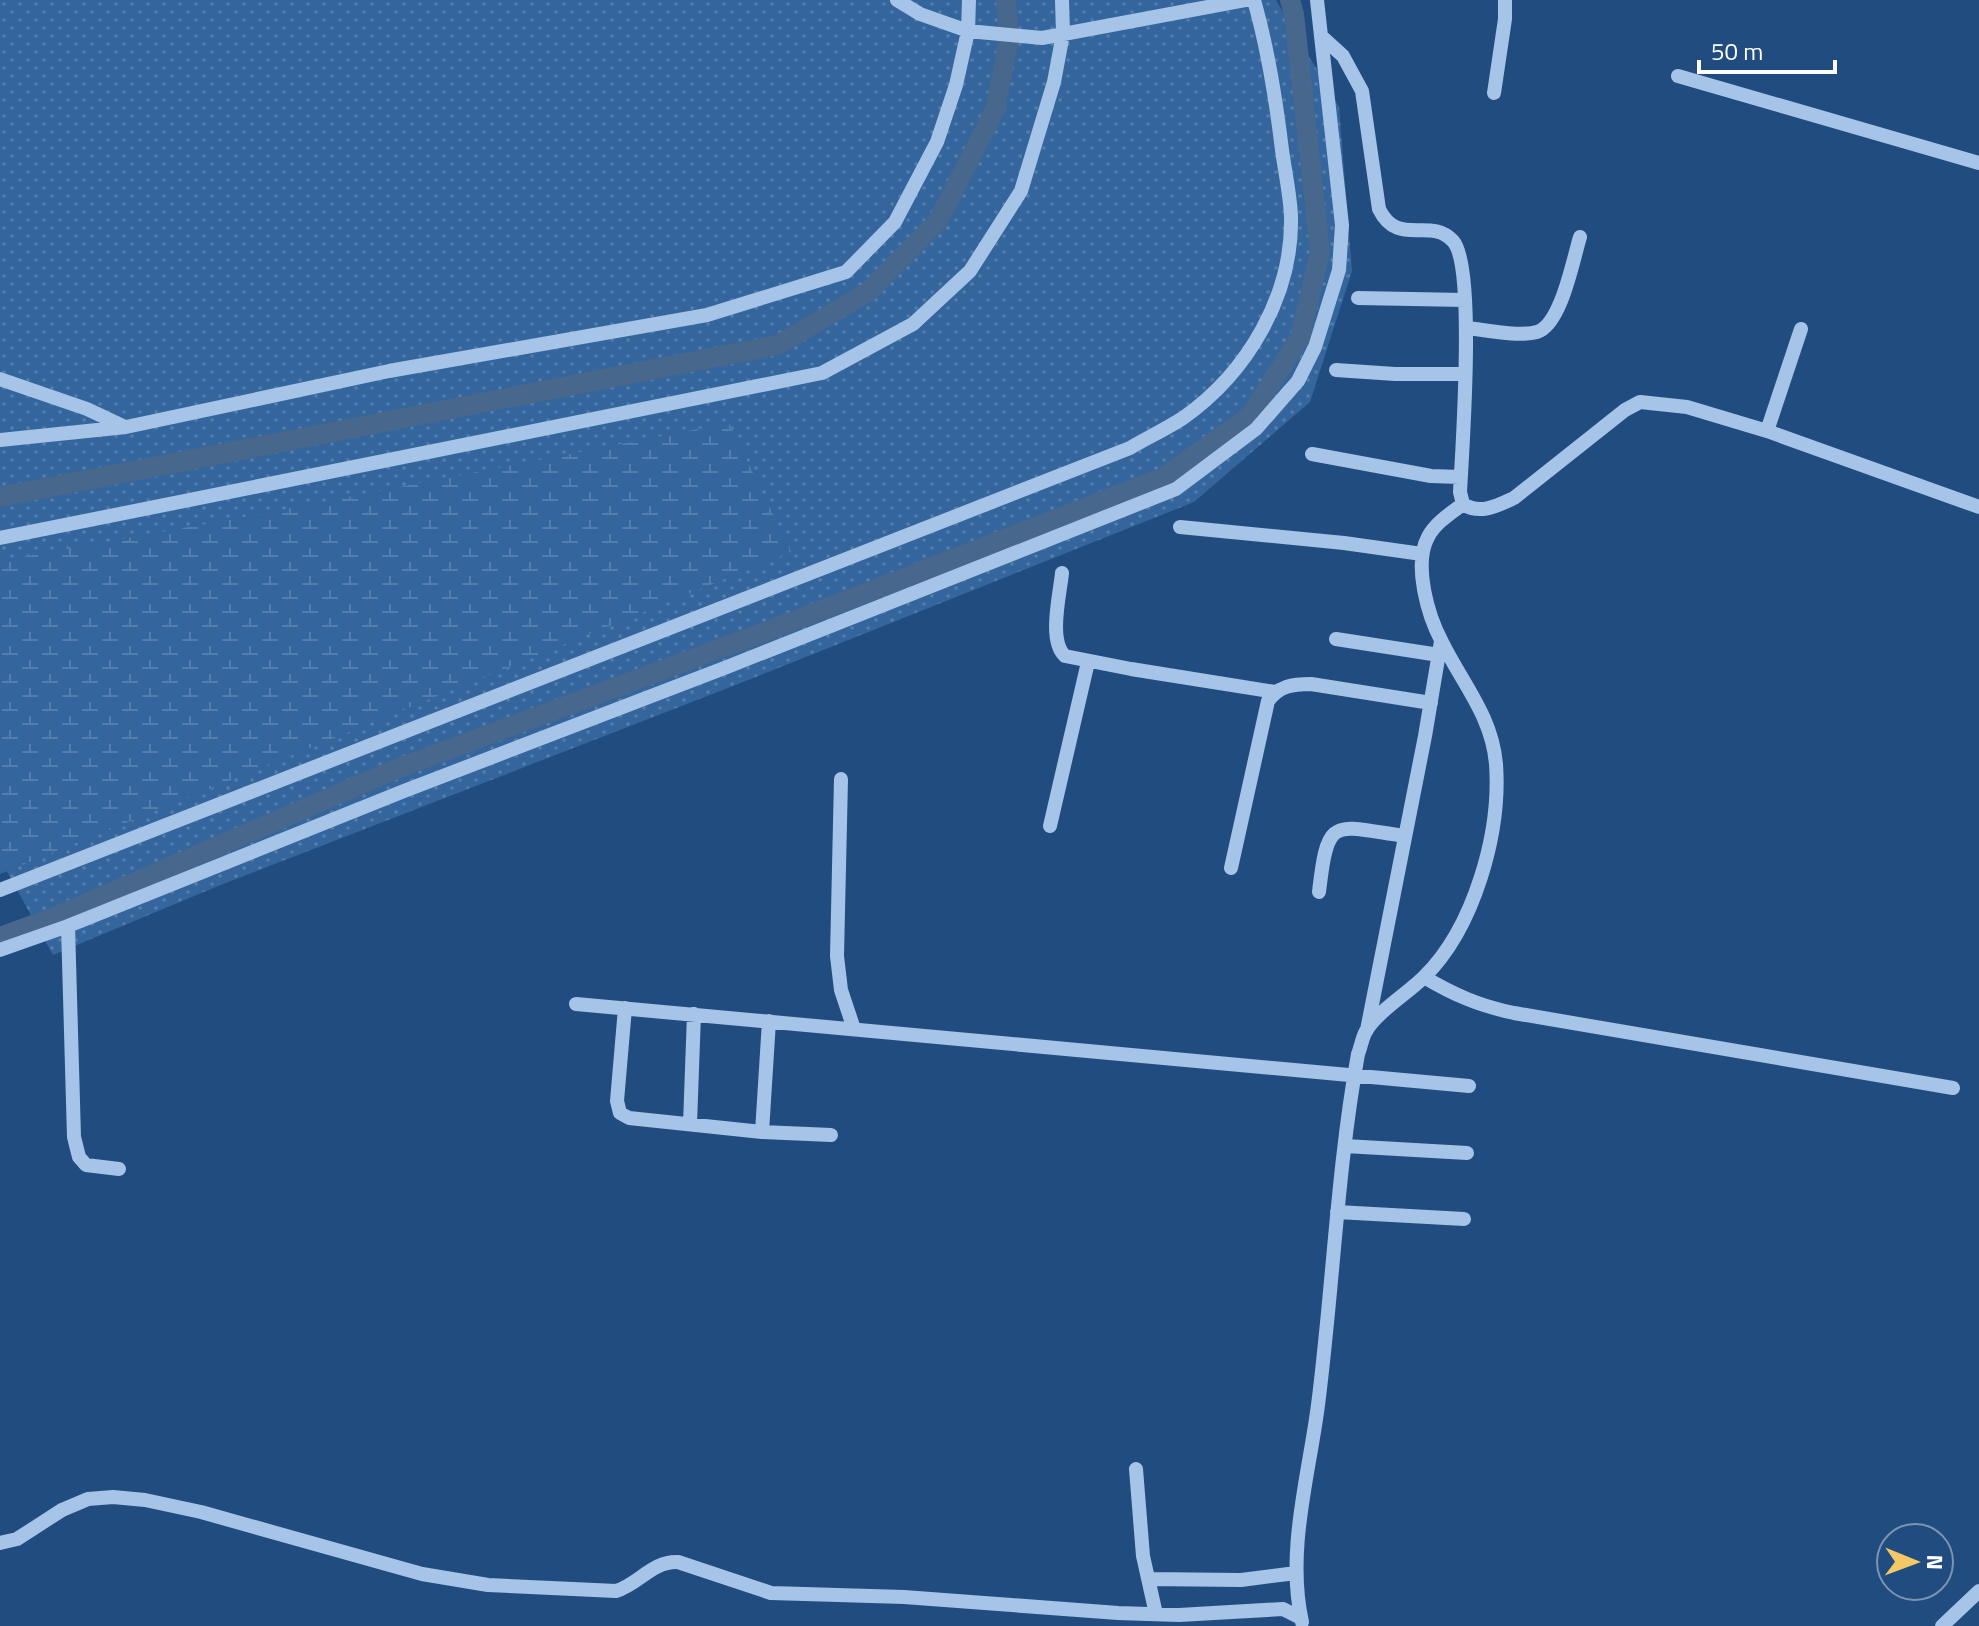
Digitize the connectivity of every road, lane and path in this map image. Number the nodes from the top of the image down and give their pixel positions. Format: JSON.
{"nodes":[{"id":1,"x":897,"y":0,"type":"edge"},
{"id":2,"x":969,"y":0,"type":"edge"},
{"id":3,"x":1062,"y":0,"type":"edge"},
{"id":4,"x":1245,"y":0,"type":"edge"},
{"id":5,"x":1254,"y":0,"type":"edge"},
{"id":6,"x":1317,"y":0,"type":"edge"},
{"id":7,"x":1505,"y":0,"type":"edge"},
{"id":8,"x":975,"y":32,"type":"junction"},
{"id":9,"x":1063,"y":34,"type":"junction"},
{"id":10,"x":1321,"y":36,"type":"junction"},
{"id":11,"x":1678,"y":76,"type":"dead end"},
{"id":12,"x":1494,"y":93,"type":"dead end"},
{"id":13,"x":1979,"y":163,"type":"edge"},
{"id":14,"x":1580,"y":237,"type":"dead end"},
{"id":15,"x":1358,"y":298,"type":"dead end"},
{"id":16,"x":1464,"y":300,"type":"junction"},
{"id":17,"x":1467,"y":328,"type":"junction"},
{"id":18,"x":1801,"y":329,"type":"dead end"},
{"id":19,"x":1336,"y":370,"type":"dead end"},
{"id":20,"x":1465,"y":374,"type":"junction"},
{"id":21,"x":0,"y":379,"type":"edge"},
{"id":22,"x":126,"y":427,"type":"junction"},
{"id":23,"x":1767,"y":431,"type":"junction"},
{"id":24,"x":0,"y":440,"type":"edge"},
{"id":25,"x":1312,"y":454,"type":"dead end"},
{"id":26,"x":1460,"y":477,"type":"junction"},
{"id":27,"x":1463,"y":504,"type":"junction"},
{"id":28,"x":1979,"y":507,"type":"edge"},
{"id":29,"x":1180,"y":527,"type":"dead end"},
{"id":30,"x":0,"y":538,"type":"edge"},
{"id":31,"x":1422,"y":554,"type":"junction"},
{"id":32,"x":1062,"y":573,"type":"dead end"},
{"id":33,"x":1336,"y":639,"type":"dead end"},
{"id":34,"x":1440,"y":648,"type":"junction"},
{"id":35,"x":1088,"y":662,"type":"junction"},
{"id":36,"x":1275,"y":692,"type":"junction"},
{"id":37,"x":1431,"y":703,"type":"junction"},
{"id":38,"x":841,"y":779,"type":"dead end"},
{"id":39,"x":1050,"y":826,"type":"dead end"},
{"id":40,"x":1405,"y":836,"type":"junction"},
{"id":41,"x":1231,"y":868,"type":"dead end"},
{"id":42,"x":0,"y":890,"type":"edge"},
{"id":43,"x":1319,"y":892,"type":"dead end"},
{"id":44,"x":68,"y":926,"type":"junction"},
{"id":45,"x":0,"y":950,"type":"edge"},
{"id":46,"x":1424,"y":977,"type":"junction"},
{"id":47,"x":576,"y":1004,"type":"dead end"},
{"id":48,"x":625,"y":1008,"type":"junction"},
{"id":49,"x":694,"y":1014,"type":"junction"},
{"id":50,"x":769,"y":1021,"type":"junction"},
{"id":51,"x":854,"y":1029,"type":"junction"},
{"id":52,"x":1367,"y":1030,"type":"junction"},
{"id":53,"x":1354,"y":1076,"type":"junction"},
{"id":54,"x":1469,"y":1086,"type":"dead end"},
{"id":55,"x":1953,"y":1088,"type":"dead end"},
{"id":56,"x":690,"y":1124,"type":"junction"},
{"id":57,"x":762,"y":1132,"type":"junction"},
{"id":58,"x":831,"y":1135,"type":"dead end"},
{"id":59,"x":1345,"y":1146,"type":"junction"},
{"id":60,"x":1467,"y":1153,"type":"dead end"},
{"id":61,"x":119,"y":1169,"type":"dead end"},
{"id":62,"x":1337,"y":1212,"type":"junction"},
{"id":63,"x":1464,"y":1219,"type":"dead end"},
{"id":64,"x":1136,"y":1469,"type":"dead end"},
{"id":65,"x":0,"y":1543,"type":"edge"},
{"id":66,"x":1296,"y":1573,"type":"junction"},
{"id":67,"x":1148,"y":1579,"type":"junction"},
{"id":68,"x":1979,"y":1591,"type":"edge"},
{"id":69,"x":1156,"y":1614,"type":"junction"},
{"id":70,"x":1302,"y":1622,"type":"edge"},
{"id":71,"x":1942,"y":1626,"type":"edge"}],
"edges":[{"from":1,"to":8,"type":"street"},
{"from":2,"to":8,"type":"street"},
{"from":3,"to":9,"type":"street"},
{"from":4,"to":9,"type":"street"},
{"from":5,"to":42,"type":"street"},
{"from":6,"to":10,"type":"street"},
{"from":7,"to":12,"type":"street"},
{"from":8,"to":9,"type":"street"},
{"from":8,"to":22,"type":"street"},
{"from":9,"to":30,"type":"street"},
{"from":10,"to":16,"type":"street"},
{"from":10,"to":44,"type":"street"},
{"from":11,"to":13,"type":"street"},
{"from":14,"to":17,"type":"street"},
{"from":15,"to":16,"type":"street"},
{"from":16,"to":17,"type":"street"},
{"from":17,"to":20,"type":"street"},
{"from":18,"to":23,"type":"street"},
{"from":19,"to":20,"type":"street"},
{"from":20,"to":26,"type":"street"},
{"from":21,"to":22,"type":"street"},
{"from":22,"to":24,"type":"street"},
{"from":23,"to":27,"type":"street"},
{"from":23,"to":28,"type":"street"},
{"from":25,"to":26,"type":"street"},
{"from":26,"to":27,"type":"street"},
{"from":27,"to":31,"type":"street"},
{"from":29,"to":31,"type":"street"},
{"from":31,"to":34,"type":"street"},
{"from":32,"to":35,"type":"street"},
{"from":33,"to":34,"type":"street"},
{"from":34,"to":37,"type":"street"},
{"from":34,"to":46,"type":"street"},
{"from":35,"to":36,"type":"street"},
{"from":35,"to":39,"type":"street"},
{"from":36,"to":37,"type":"street"},
{"from":36,"to":41,"type":"street"},
{"from":37,"to":40,"type":"street"},
{"from":38,"to":51,"type":"street"},
{"from":40,"to":43,"type":"street"},
{"from":40,"to":52,"type":"street"},
{"from":44,"to":45,"type":"street"},
{"from":44,"to":61,"type":"street"},
{"from":46,"to":52,"type":"street"},
{"from":46,"to":55,"type":"street"},
{"from":47,"to":48,"type":"street"},
{"from":48,"to":49,"type":"street"},
{"from":48,"to":56,"type":"street"},
{"from":49,"to":50,"type":"street"},
{"from":49,"to":56,"type":"street"},
{"from":50,"to":51,"type":"street"},
{"from":50,"to":57,"type":"street"},
{"from":51,"to":53,"type":"street"},
{"from":52,"to":53,"type":"street"},
{"from":53,"to":54,"type":"street"},
{"from":53,"to":59,"type":"street"},
{"from":56,"to":57,"type":"street"},
{"from":57,"to":58,"type":"street"},
{"from":59,"to":60,"type":"street"},
{"from":59,"to":62,"type":"street"},
{"from":62,"to":63,"type":"street"},
{"from":62,"to":66,"type":"street"},
{"from":64,"to":67,"type":"street"},
{"from":65,"to":69,"type":"street"},
{"from":66,"to":67,"type":"street"},
{"from":66,"to":70,"type":"street"},
{"from":67,"to":69,"type":"street"},
{"from":68,"to":71,"type":"street"},
{"from":69,"to":70,"type":"street"}]}
